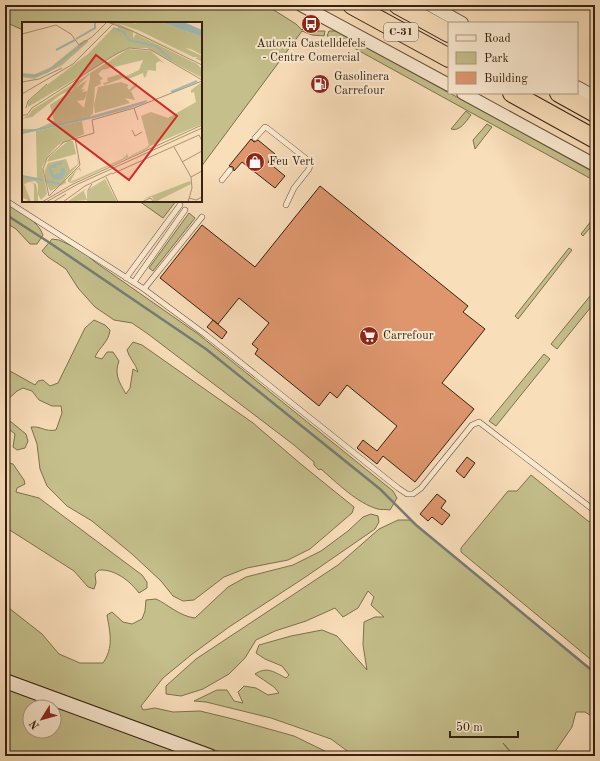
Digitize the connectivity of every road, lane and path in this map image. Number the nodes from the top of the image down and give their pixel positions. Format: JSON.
{"nodes":[{"id":1,"x":301,"y":5,"type":"edge"},
{"id":2,"x":352,"y":5,"type":"edge"},
{"id":3,"x":398,"y":5,"type":"edge"},
{"id":4,"x":430,"y":5,"type":"edge"},
{"id":5,"x":460,"y":22,"type":"edge"},
{"id":6,"x":448,"y":32,"type":"edge"},
{"id":7,"x":448,"y":57,"type":"edge"},
{"id":8,"x":448,"y":84,"type":"edge"},
{"id":9,"x":578,"y":88,"type":"edge"},
{"id":10,"x":465,"y":94,"type":"edge"},
{"id":11,"x":514,"y":94,"type":"edge"},
{"id":12,"x":561,"y":94,"type":"edge"},
{"id":13,"x":594,"y":108,"type":"edge"},
{"id":14,"x":255,"y":138,"type":"dead end"},
{"id":15,"x":595,"y":139,"type":"edge"},
{"id":16,"x":595,"y":165,"type":"edge"},
{"id":17,"x":230,"y":170,"type":"dead end"},
{"id":18,"x":222,"y":180,"type":"dead end"},
{"id":19,"x":5,"y":200,"type":"edge"},
{"id":20,"x":180,"y":205,"type":"dead end"},
{"id":21,"x":286,"y":205,"type":"dead end"},
{"id":22,"x":185,"y":210,"type":"dead end"},
{"id":23,"x":202,"y":217,"type":"dead end"},
{"id":24,"x":126,"y":278,"type":"junction"},
{"id":25,"x":134,"y":282,"type":"junction"},
{"id":26,"x":144,"y":289,"type":"junction"},
{"id":27,"x":594,"y":510,"type":"edge"},
{"id":28,"x":5,"y":681,"type":"edge"},
{"id":29,"x":209,"y":756,"type":"edge"}],
"edges":[{"from":1,"to":8,"type":"street"},
{"from":2,"to":7,"type":"highway","number":"C-31"},
{"from":3,"to":6,"type":"highway","number":"C-31"},
{"from":4,"to":5,"type":"street"},
{"from":9,"to":13,"type":"street"},
{"from":10,"to":16,"type":"street"},
{"from":11,"to":15,"type":"highway"},
{"from":12,"to":13,"type":"highway"},
{"from":14,"to":21,"type":"lane"},
{"from":17,"to":18,"type":"lane"},
{"from":19,"to":24,"type":"lane"},
{"from":20,"to":24,"type":"lane"},
{"from":22,"to":25,"type":"lane"},
{"from":23,"to":26,"type":"lane"},
{"from":24,"to":25,"type":"lane"},
{"from":25,"to":26,"type":"lane"},
{"from":26,"to":27,"type":"lane"},
{"from":28,"to":29,"type":"main road"}]}
